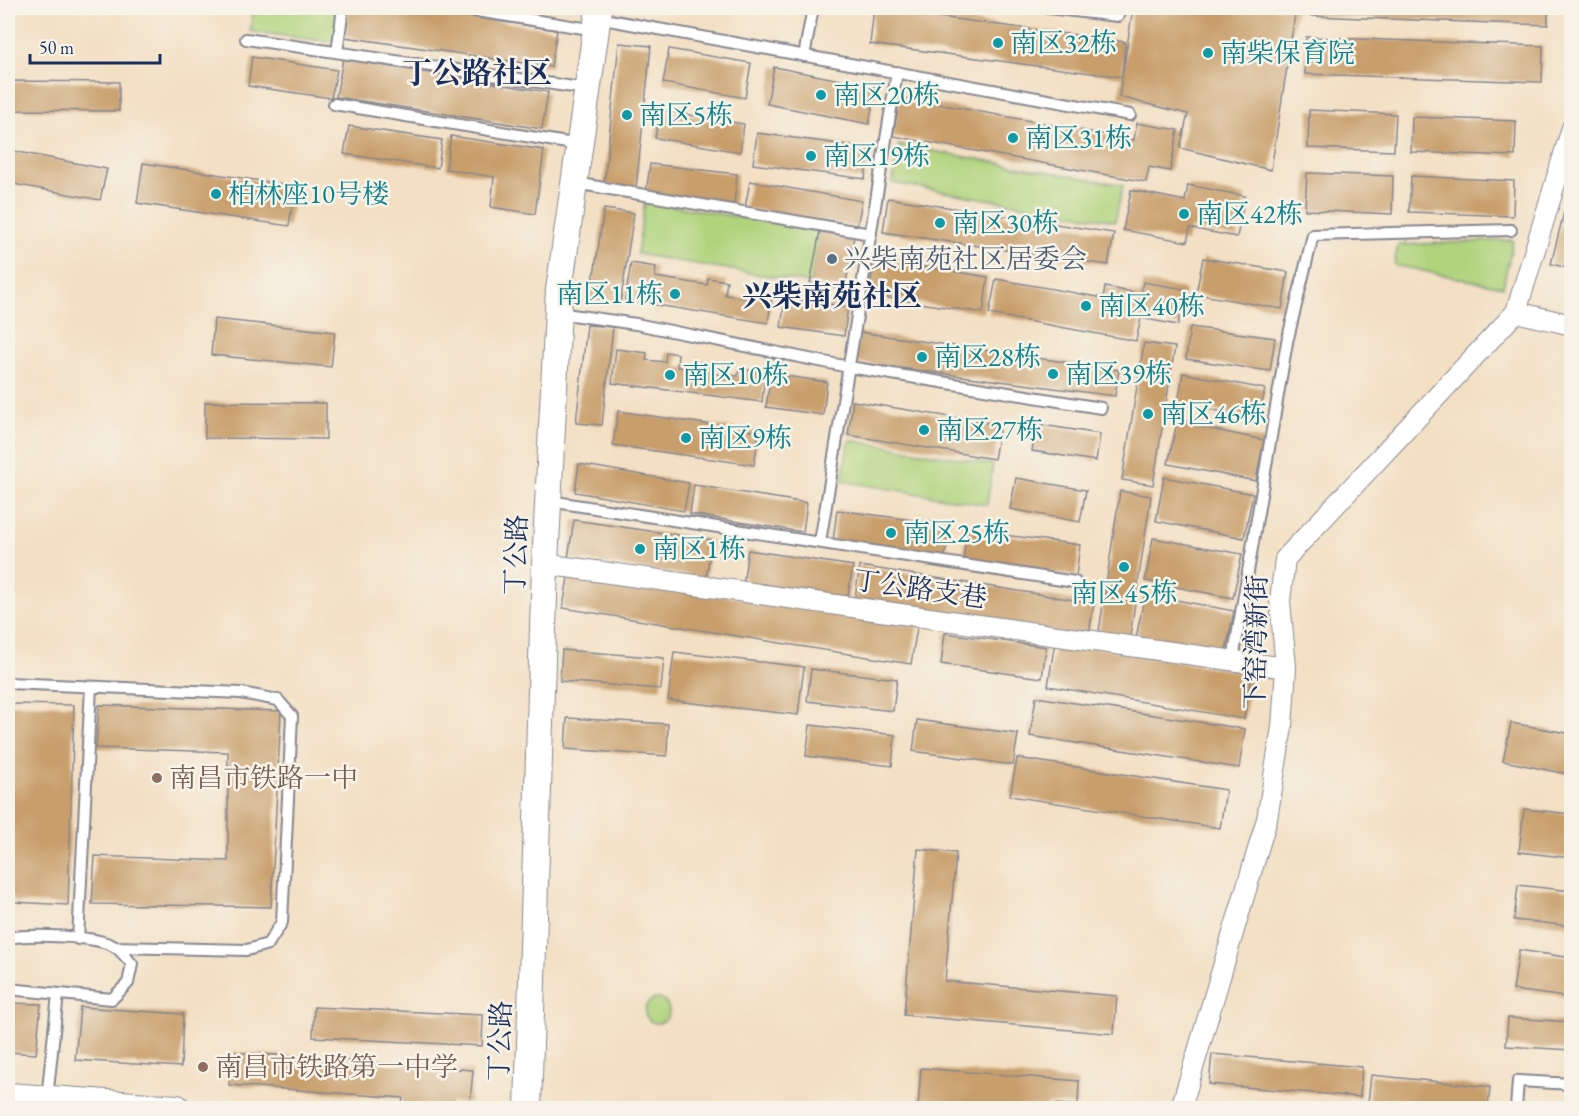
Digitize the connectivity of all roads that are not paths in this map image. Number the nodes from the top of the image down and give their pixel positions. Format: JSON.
{"nodes":[{"id":1,"x":343,"y":8,"type":"edge"},
{"id":2,"x":458,"y":8,"type":"edge"},
{"id":3,"x":813,"y":8,"type":"edge"},
{"id":4,"x":1048,"y":8,"type":"edge"},
{"id":5,"x":1118,"y":16,"type":"dead end"},
{"id":6,"x":598,"y":18,"type":"edge"},
{"id":7,"x":246,"y":39,"type":"dead end"},
{"id":8,"x":337,"y":52,"type":"junction"},
{"id":9,"x":804,"y":56,"type":"junction"},
{"id":10,"x":897,"y":72,"type":"junction"},
{"id":11,"x":588,"y":89,"type":"junction"},
{"id":12,"x":334,"y":104,"type":"dead end"},
{"id":13,"x":1130,"y":115,"type":"dead end"},
{"id":14,"x":1572,"y":128,"type":"edge"},
{"id":15,"x":580,"y":145,"type":"junction"},
{"id":16,"x":574,"y":183,"type":"junction"},
{"id":17,"x":1511,"y":230,"type":"dead end"},
{"id":18,"x":871,"y":234,"type":"junction"},
{"id":19,"x":1515,"y":312,"type":"junction"},
{"id":20,"x":557,"y":313,"type":"junction"},
{"id":21,"x":1572,"y":325,"type":"edge"},
{"id":22,"x":849,"y":367,"type":"junction"},
{"id":23,"x":1101,"y":408,"type":"dead end"},
{"id":24,"x":549,"y":501,"type":"junction"},
{"id":25,"x":820,"y":542,"type":"junction"},
{"id":26,"x":545,"y":564,"type":"junction"},
{"id":27,"x":1075,"y":582,"type":"dead end"},
{"id":28,"x":1233,"y":660,"type":"junction"},
{"id":29,"x":1286,"y":668,"type":"junction"},
{"id":30,"x":8,"y":683,"type":"edge"},
{"id":31,"x":91,"y":687,"type":"junction"},
{"id":32,"x":9,"y":935,"type":"edge"},
{"id":33,"x":78,"y":939,"type":"junction"},
{"id":34,"x":116,"y":947,"type":"junction"},
{"id":35,"x":8,"y":989,"type":"edge"},
{"id":36,"x":58,"y":994,"type":"junction"},
{"id":37,"x":1572,"y":1084,"type":"edge"},
{"id":38,"x":8,"y":1096,"type":"edge"},
{"id":39,"x":47,"y":1099,"type":"junction"},
{"id":40,"x":177,"y":1108,"type":"edge"},
{"id":41,"x":528,"y":1108,"type":"edge"},
{"id":42,"x":1181,"y":1108,"type":"edge"},
{"id":43,"x":1516,"y":1108,"type":"edge"}],
"edges":[{"from":1,"to":8,"type":"lane"},
{"from":2,"to":6,"type":"lane"},
{"from":3,"to":9,"type":"lane"},
{"from":4,"to":5,"type":"lane"},
{"from":6,"to":9,"type":"lane"},
{"from":6,"to":11,"type":"street","name":"丁公路"},
{"from":7,"to":8,"type":"lane"},
{"from":8,"to":11,"type":"lane"},
{"from":9,"to":10,"type":"lane"},
{"from":10,"to":13,"type":"lane"},
{"from":10,"to":18,"type":"lane"},
{"from":11,"to":15,"type":"street","name":"丁公路"},
{"from":12,"to":15,"type":"lane"},
{"from":14,"to":19,"type":"street"},
{"from":15,"to":16,"type":"street","name":"丁公路"},
{"from":16,"to":18,"type":"lane"},
{"from":16,"to":20,"type":"street","name":"丁公路"},
{"from":17,"to":28,"type":"lane"},
{"from":18,"to":22,"type":"lane"},
{"from":19,"to":21,"type":"street"},
{"from":19,"to":29,"type":"street","name":"下窑湾新街"},
{"from":20,"to":22,"type":"lane"},
{"from":20,"to":24,"type":"street","name":"丁公路"},
{"from":22,"to":23,"type":"lane"},
{"from":22,"to":25,"type":"lane"},
{"from":24,"to":25,"type":"lane"},
{"from":24,"to":26,"type":"street","name":"丁公路"},
{"from":25,"to":27,"type":"lane"},
{"from":26,"to":28,"type":"street","name":"丁公路支巷"},
{"from":26,"to":41,"type":"street","name":"丁公路"},
{"from":28,"to":29,"type":"street","name":"丁公路支巷"},
{"from":29,"to":42,"type":"street","name":"下窑湾新街"},
{"from":30,"to":31,"type":"lane"},
{"from":31,"to":33,"type":"lane"},
{"from":31,"to":34,"type":"lane"},
{"from":32,"to":33,"type":"lane"},
{"from":33,"to":34,"type":"lane"},
{"from":34,"to":36,"type":"lane"},
{"from":35,"to":36,"type":"lane"},
{"from":36,"to":39,"type":"lane"},
{"from":37,"to":43,"type":"lane"},
{"from":38,"to":39,"type":"street"},
{"from":39,"to":40,"type":"street"}]}
